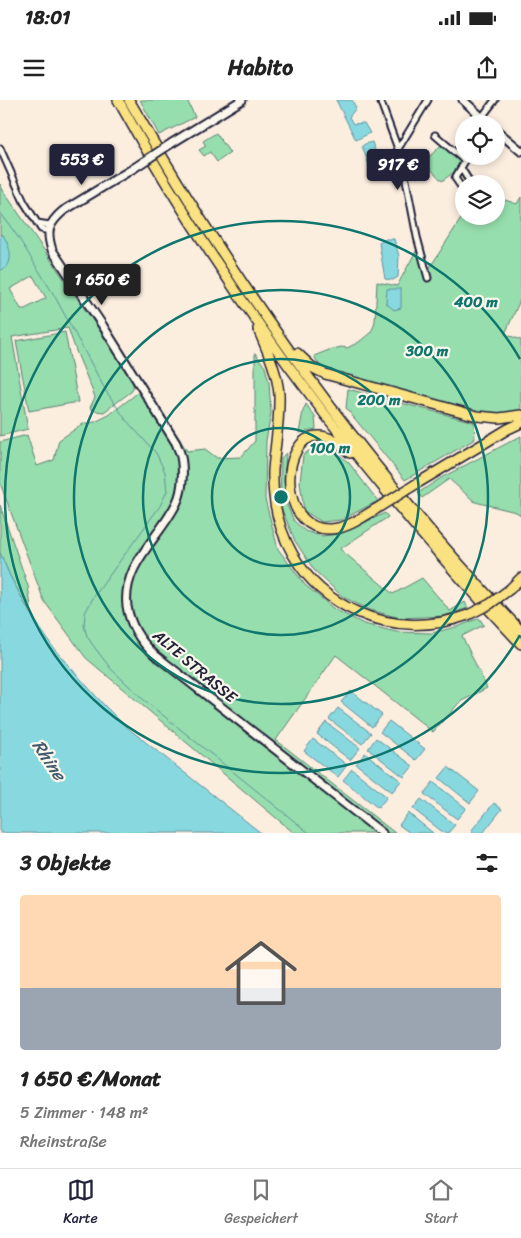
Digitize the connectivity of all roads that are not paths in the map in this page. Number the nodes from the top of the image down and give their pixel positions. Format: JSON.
{"nodes":[{"id":1,"x":118,"y":100,"type":"edge"},
{"id":2,"x":128,"y":100,"type":"edge"},
{"id":3,"x":242,"y":100,"type":"edge"},
{"id":4,"x":380,"y":100,"type":"edge"},
{"id":5,"x":428,"y":100,"type":"edge"},
{"id":6,"x":463,"y":100,"type":"edge"},
{"id":7,"x":496,"y":100,"type":"edge"},
{"id":8,"x":480,"y":115,"type":"edge"},
{"id":9,"x":484,"y":115,"type":"edge"},
{"id":10,"x":435,"y":135,"type":"dead end"},
{"id":11,"x":505,"y":138,"type":"edge"},
{"id":12,"x":0,"y":148,"type":"edge"},
{"id":13,"x":398,"y":149,"type":"junction"},
{"id":14,"x":455,"y":149,"type":"edge"},
{"id":15,"x":521,"y":151,"type":"edge"},
{"id":16,"x":463,"y":165,"type":"edge"},
{"id":17,"x":461,"y":168,"type":"junction"},
{"id":18,"x":456,"y":175,"type":"edge"},
{"id":19,"x":465,"y":175,"type":"edge"},
{"id":20,"x":49,"y":228,"type":"junction"},
{"id":21,"x":428,"y":278,"type":"dead end"},
{"id":22,"x":248,"y":310,"type":"junction"},
{"id":23,"x":277,"y":334,"type":"junction"},
{"id":24,"x":521,"y":415,"type":"edge"},
{"id":25,"x":521,"y":423,"type":"edge"},
{"id":26,"x":361,"y":461,"type":"junction"},
{"id":27,"x":521,"y":578,"type":"edge"},
{"id":28,"x":521,"y":631,"type":"edge"},
{"id":29,"x":521,"y":644,"type":"edge"},
{"id":30,"x":382,"y":833,"type":"edge"}],
"edges":[{"from":1,"to":22,"type":"highway"},
{"from":2,"to":23,"type":"highway"},
{"from":3,"to":20,"type":"street","bridge":true},
{"from":4,"to":13,"type":"street"},
{"from":5,"to":13,"type":"street"},
{"from":6,"to":8,"type":"street"},
{"from":7,"to":9,"type":"street"},
{"from":10,"to":14,"type":"street"},
{"from":11,"to":15,"type":"street"},
{"from":12,"to":20,"type":"street"},
{"from":13,"to":21,"type":"street"},
{"from":16,"to":17,"type":"street"},
{"from":17,"to":18,"type":"street"},
{"from":17,"to":19,"type":"street"},
{"from":20,"to":30,"type":"street","name":"ALTE STRASSE"},
{"from":22,"to":26,"type":"highway"},
{"from":22,"to":27,"type":"highway","bridge":true},
{"from":23,"to":24,"type":"highway"},
{"from":23,"to":28,"type":"highway"},
{"from":25,"to":26,"type":"highway","bridge":true},
{"from":26,"to":29,"type":"highway"}]}
